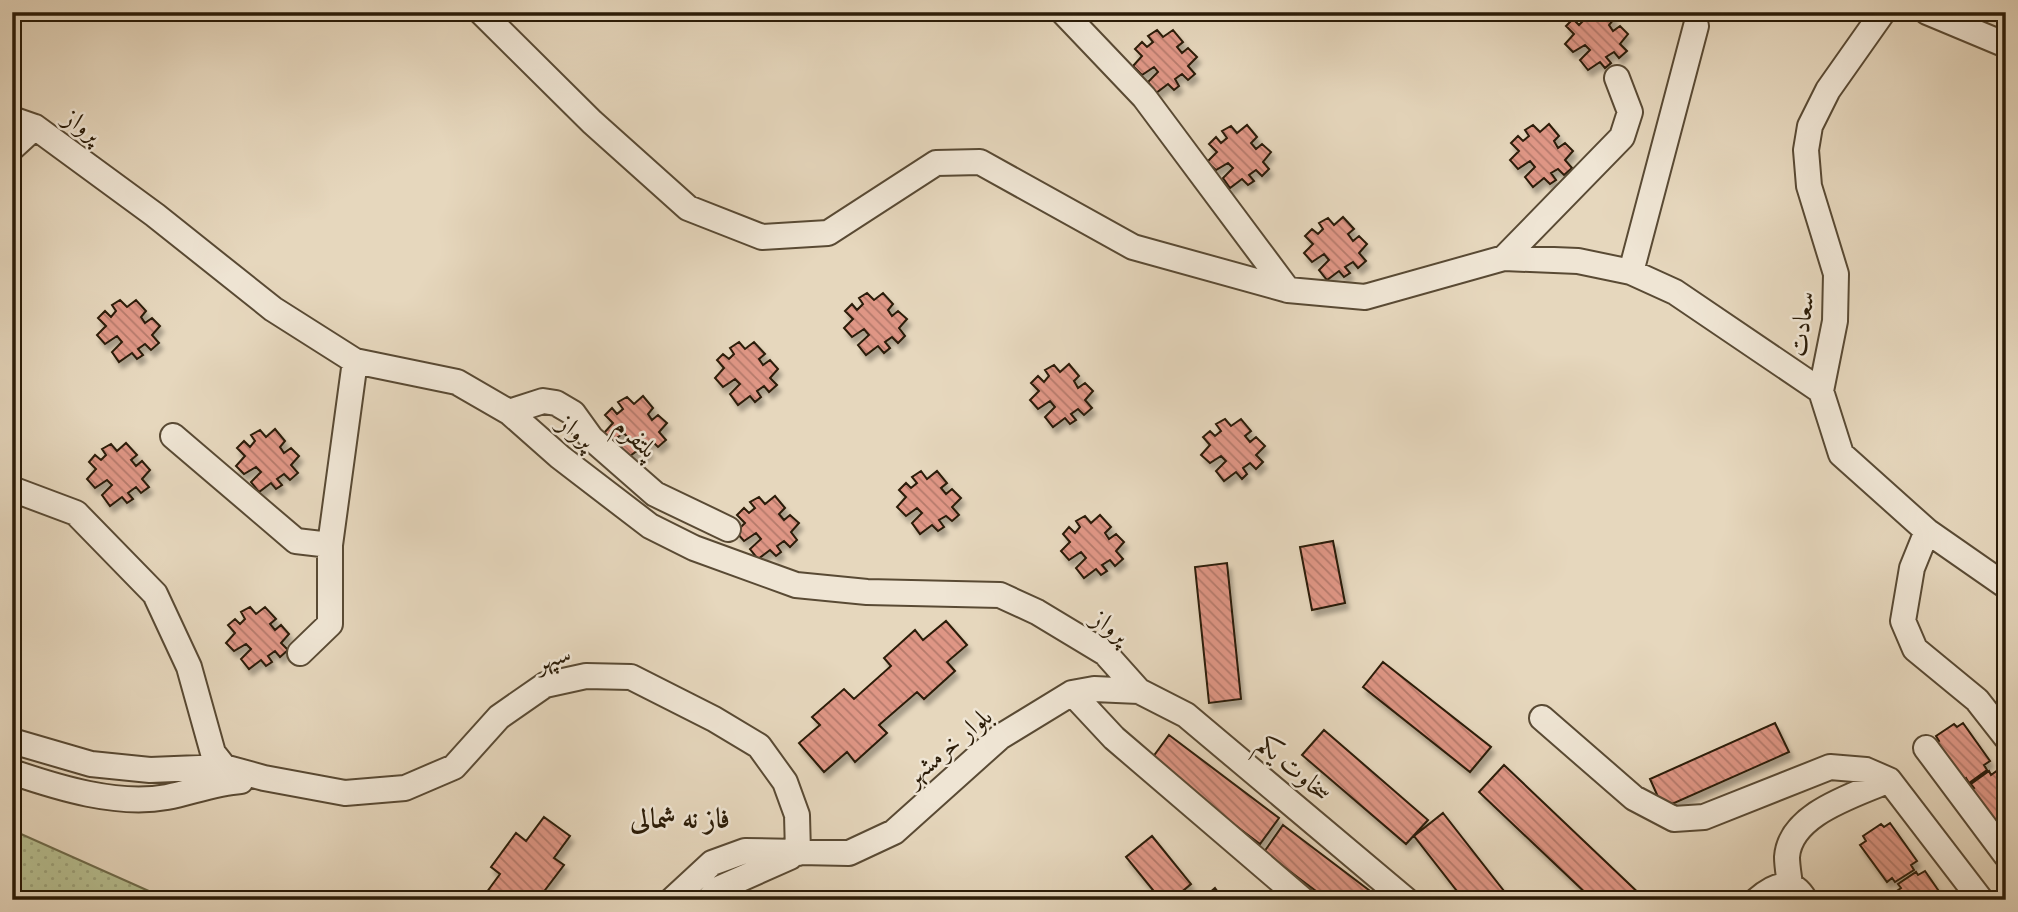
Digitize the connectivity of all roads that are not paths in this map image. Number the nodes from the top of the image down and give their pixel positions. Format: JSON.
{"nodes":[{"id":1,"x":481,"y":12,"type":"edge"},
{"id":2,"x":1063,"y":12,"type":"edge"},
{"id":3,"x":1882,"y":12,"type":"edge"},
{"id":4,"x":1927,"y":12,"type":"edge"},
{"id":5,"x":1696,"y":26,"type":"dead end"},
{"id":6,"x":2003,"y":39,"type":"edge"},
{"id":7,"x":1617,"y":78,"type":"dead end"},
{"id":8,"x":24,"y":123,"type":"edge"},
{"id":9,"x":12,"y":148,"type":"edge"},
{"id":10,"x":1504,"y":258,"type":"junction"},
{"id":11,"x":1631,"y":272,"type":"junction"},
{"id":12,"x":1288,"y":289,"type":"junction"},
{"id":13,"x":355,"y":361,"type":"junction"},
{"id":14,"x":1821,"y":391,"type":"junction"},
{"id":15,"x":509,"y":412,"type":"junction"},
{"id":16,"x":173,"y":436,"type":"dead end"},
{"id":17,"x":12,"y":489,"type":"edge"},
{"id":18,"x":728,"y":529,"type":"dead end"},
{"id":19,"x":1927,"y":531,"type":"junction"},
{"id":20,"x":330,"y":545,"type":"junction"},
{"id":21,"x":2006,"y":586,"type":"edge"},
{"id":22,"x":300,"y":653,"type":"dead end"},
{"id":23,"x":1139,"y":691,"type":"junction"},
{"id":24,"x":1072,"y":693,"type":"junction"},
{"id":25,"x":1542,"y":718,"type":"dead end"},
{"id":26,"x":2006,"y":737,"type":"edge"},
{"id":27,"x":12,"y":741,"type":"edge"},
{"id":28,"x":1926,"y":748,"type":"dead end"},
{"id":29,"x":224,"y":767,"type":"junction"},
{"id":30,"x":12,"y":772,"type":"edge"},
{"id":31,"x":264,"y":779,"type":"junction"},
{"id":32,"x":1889,"y":780,"type":"junction"},
{"id":33,"x":798,"y":853,"type":"junction"},
{"id":34,"x":2006,"y":855,"type":"edge"},
{"id":35,"x":1797,"y":892,"type":"edge"},
{"id":36,"x":672,"y":900,"type":"edge"},
{"id":37,"x":708,"y":900,"type":"edge"},
{"id":38,"x":1303,"y":900,"type":"edge"},
{"id":39,"x":1406,"y":900,"type":"edge"},
{"id":40,"x":1757,"y":900,"type":"edge"},
{"id":41,"x":1981,"y":900,"type":"edge"}],
"edges":[{"from":1,"to":12,"type":"street"},
{"from":2,"to":12,"type":"street"},
{"from":3,"to":14,"type":"street","name":"سعادت"},
{"from":4,"to":6,"type":"street"},
{"from":5,"to":11,"type":"street"},
{"from":7,"to":10,"type":"street"},
{"from":8,"to":9,"type":"street"},
{"from":8,"to":13,"type":"street","name":"پرواز"},
{"from":10,"to":11,"type":"street"},
{"from":10,"to":12,"type":"street"},
{"from":11,"to":14,"type":"street"},
{"from":13,"to":15,"type":"street","name":"پرواز"},
{"from":13,"to":20,"type":"street"},
{"from":14,"to":19,"type":"street","name":"سعادت"},
{"from":15,"to":18,"type":"street","name":"پلتفرم"},
{"from":15,"to":23,"type":"street","name":"پرواز"},
{"from":16,"to":20,"type":"street"},
{"from":17,"to":29,"type":"street"},
{"from":19,"to":21,"type":"street","name":"سعادت"},
{"from":19,"to":26,"type":"street"},
{"from":20,"to":22,"type":"street"},
{"from":23,"to":24,"type":"street","name":"بلوار خرمشهر"},
{"from":23,"to":39,"type":"street","name":"سخاوت یکم"},
{"from":24,"to":33,"type":"street","name":"بلوار خرمشهر"},
{"from":24,"to":38,"type":"street"},
{"from":25,"to":32,"type":"street"},
{"from":27,"to":29,"type":"street","name":"سپهر"},
{"from":28,"to":34,"type":"street"},
{"from":29,"to":31,"type":"street","name":"سپهر"},
{"from":30,"to":31,"type":"street","name":"سپهر"},
{"from":31,"to":33,"type":"street","name":"سپهر"},
{"from":32,"to":35,"type":"street"},
{"from":32,"to":41,"type":"street"},
{"from":33,"to":36,"type":"street","name":"بلوار خرمشهر"},
{"from":33,"to":37,"type":"street","name":"بلوار خرمشهر"},
{"from":35,"to":40,"type":"street"}]}
